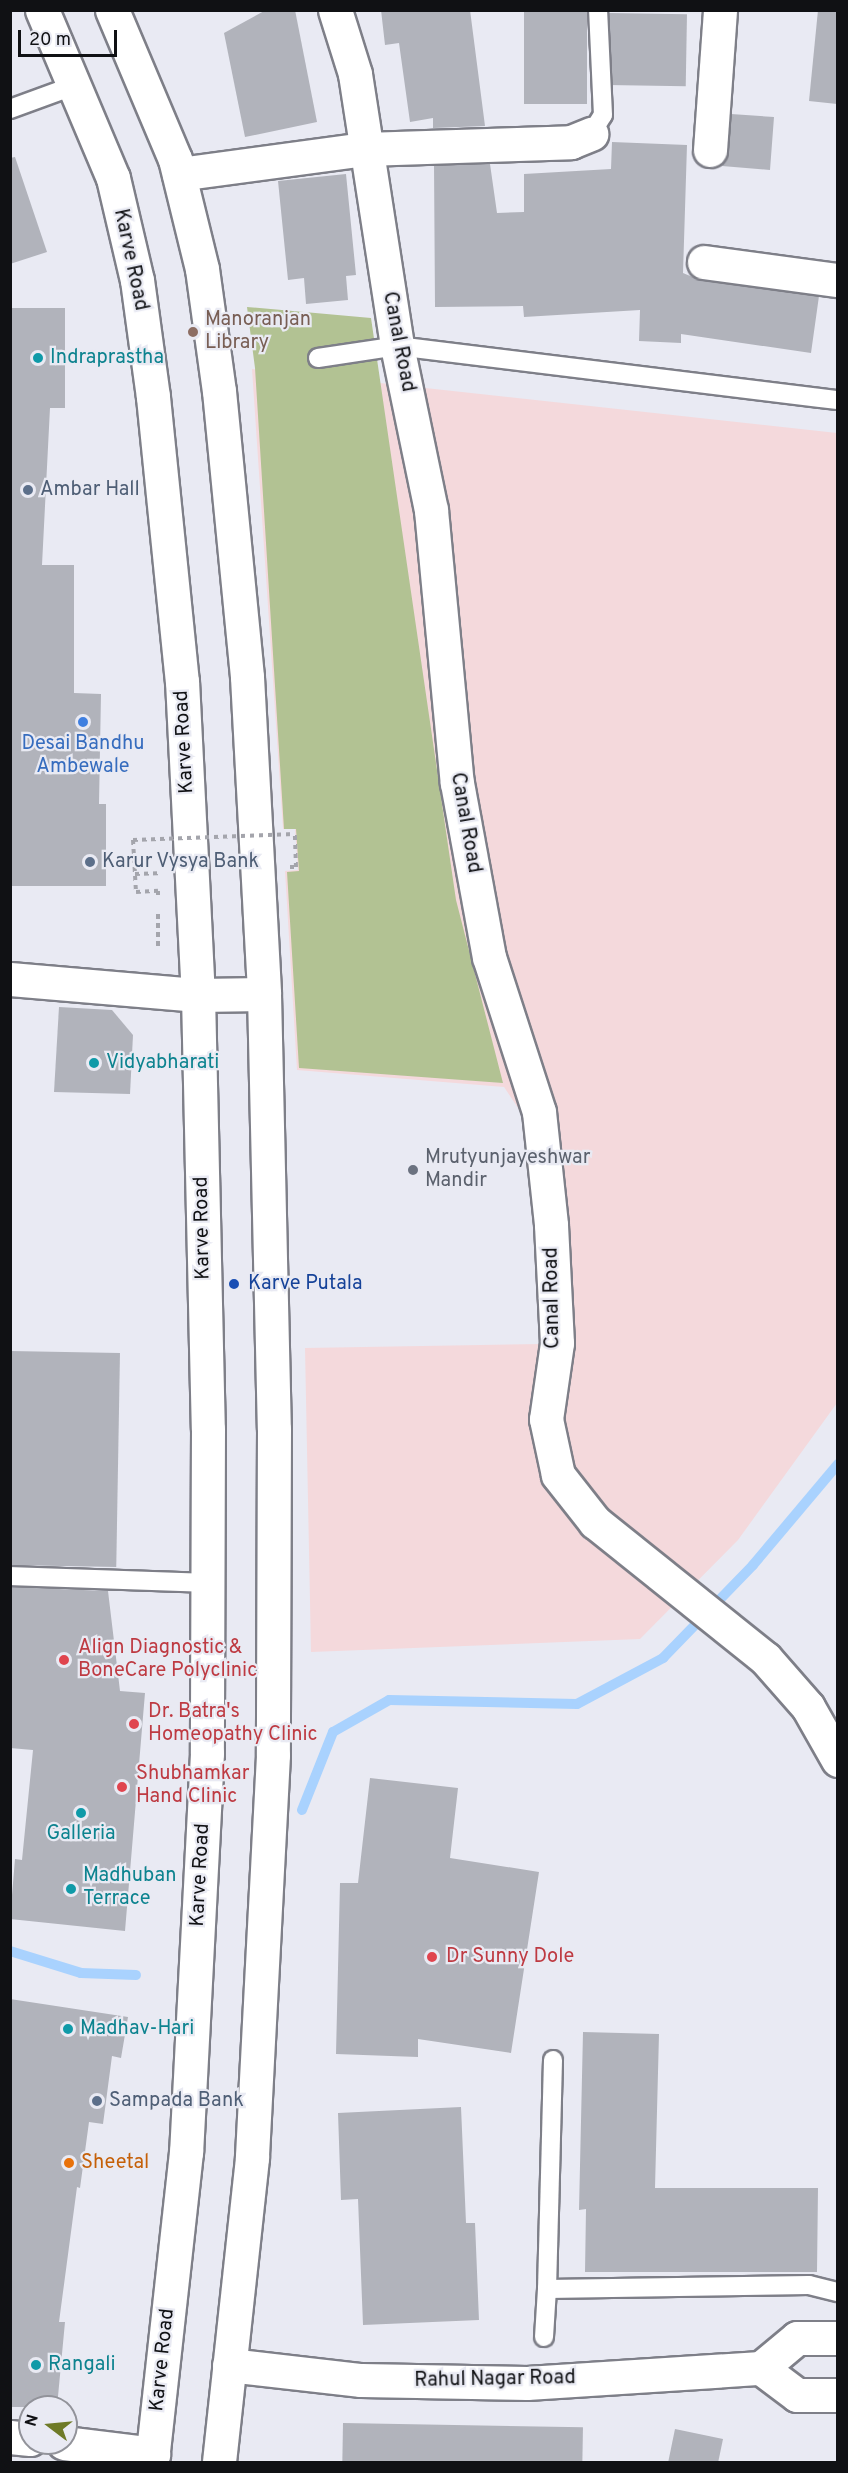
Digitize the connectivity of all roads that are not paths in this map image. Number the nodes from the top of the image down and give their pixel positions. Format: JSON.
{"nodes":[{"id":1,"x":42,"y":10,"type":"edge"},
{"id":2,"x":112,"y":10,"type":"edge"},
{"id":3,"x":335,"y":10,"type":"edge"},
{"id":4,"x":598,"y":10,"type":"edge"},
{"id":5,"x":720,"y":10,"type":"edge"},
{"id":6,"x":73,"y":86,"type":"junction"},
{"id":7,"x":10,"y":109,"type":"edge"},
{"id":8,"x":591,"y":134,"type":"joint"},
{"id":9,"x":365,"y":149,"type":"junction"},
{"id":10,"x":710,"y":150,"type":"dead end"},
{"id":11,"x":179,"y":174,"type":"junction"},
{"id":12,"x":704,"y":262,"type":"dead end"},
{"id":13,"x":837,"y":280,"type":"edge"},
{"id":14,"x":397,"y":346,"type":"junction"},
{"id":15,"x":318,"y":358,"type":"dead end"},
{"id":16,"x":837,"y":400,"type":"edge"},
{"id":17,"x":10,"y":979,"type":"edge"},
{"id":18,"x":264,"y":994,"type":"junction"},
{"id":19,"x":198,"y":995,"type":"junction"},
{"id":20,"x":10,"y":1576,"type":"edge"},
{"id":21,"x":208,"y":1583,"type":"junction"},
{"id":22,"x":837,"y":1760,"type":"edge"},
{"id":23,"x":552,"y":2060,"type":"dead end"},
{"id":24,"x":547,"y":2289,"type":"junction"},
{"id":25,"x":837,"y":2292,"type":"edge"},
{"id":26,"x":544,"y":2337,"type":"dead end"},
{"id":27,"x":837,"y":2338,"type":"edge"},
{"id":28,"x":230,"y":2365,"type":"junction"},
{"id":29,"x":761,"y":2368,"type":"junction"},
{"id":30,"x":837,"y":2395,"type":"edge"},
{"id":31,"x":78,"y":2445,"type":"edge"},
{"id":32,"x":153,"y":2458,"type":"edge"},
{"id":33,"x":219,"y":2463,"type":"edge"}],
"edges":[{"from":1,"to":6,"type":"main road","name":"Karve Road"},
{"from":2,"to":11,"type":"main road"},
{"from":3,"to":9,"type":"main road","name":"Canal Road"},
{"from":4,"to":8,"type":"lane"},
{"from":5,"to":10,"type":"main road"},
{"from":6,"to":7,"type":"lane"},
{"from":6,"to":19,"type":"main road","name":"Karve Road"},
{"from":8,"to":9,"type":"main road"},
{"from":9,"to":11,"type":"main road"},
{"from":9,"to":14,"type":"main road","name":"Canal Road"},
{"from":11,"to":18,"type":"main road"},
{"from":12,"to":13,"type":"main road"},
{"from":14,"to":15,"type":"lane"},
{"from":14,"to":16,"type":"lane"},
{"from":14,"to":22,"type":"main road","name":"Canal Road"},
{"from":17,"to":19,"type":"main road"},
{"from":18,"to":19,"type":"main road"},
{"from":18,"to":28,"type":"main road"},
{"from":19,"to":21,"type":"main road","name":"Karve Road"},
{"from":20,"to":21,"type":"lane"},
{"from":21,"to":32,"type":"main road","name":"Karve Road"},
{"from":23,"to":24,"type":"lane"},
{"from":24,"to":25,"type":"lane"},
{"from":24,"to":26,"type":"lane"},
{"from":27,"to":29,"type":"main road"},
{"from":28,"to":29,"type":"main road","name":"Rahul Nagar Road"},
{"from":28,"to":33,"type":"main road"},
{"from":29,"to":30,"type":"main road"},
{"from":31,"to":32,"type":"main road"}]}
